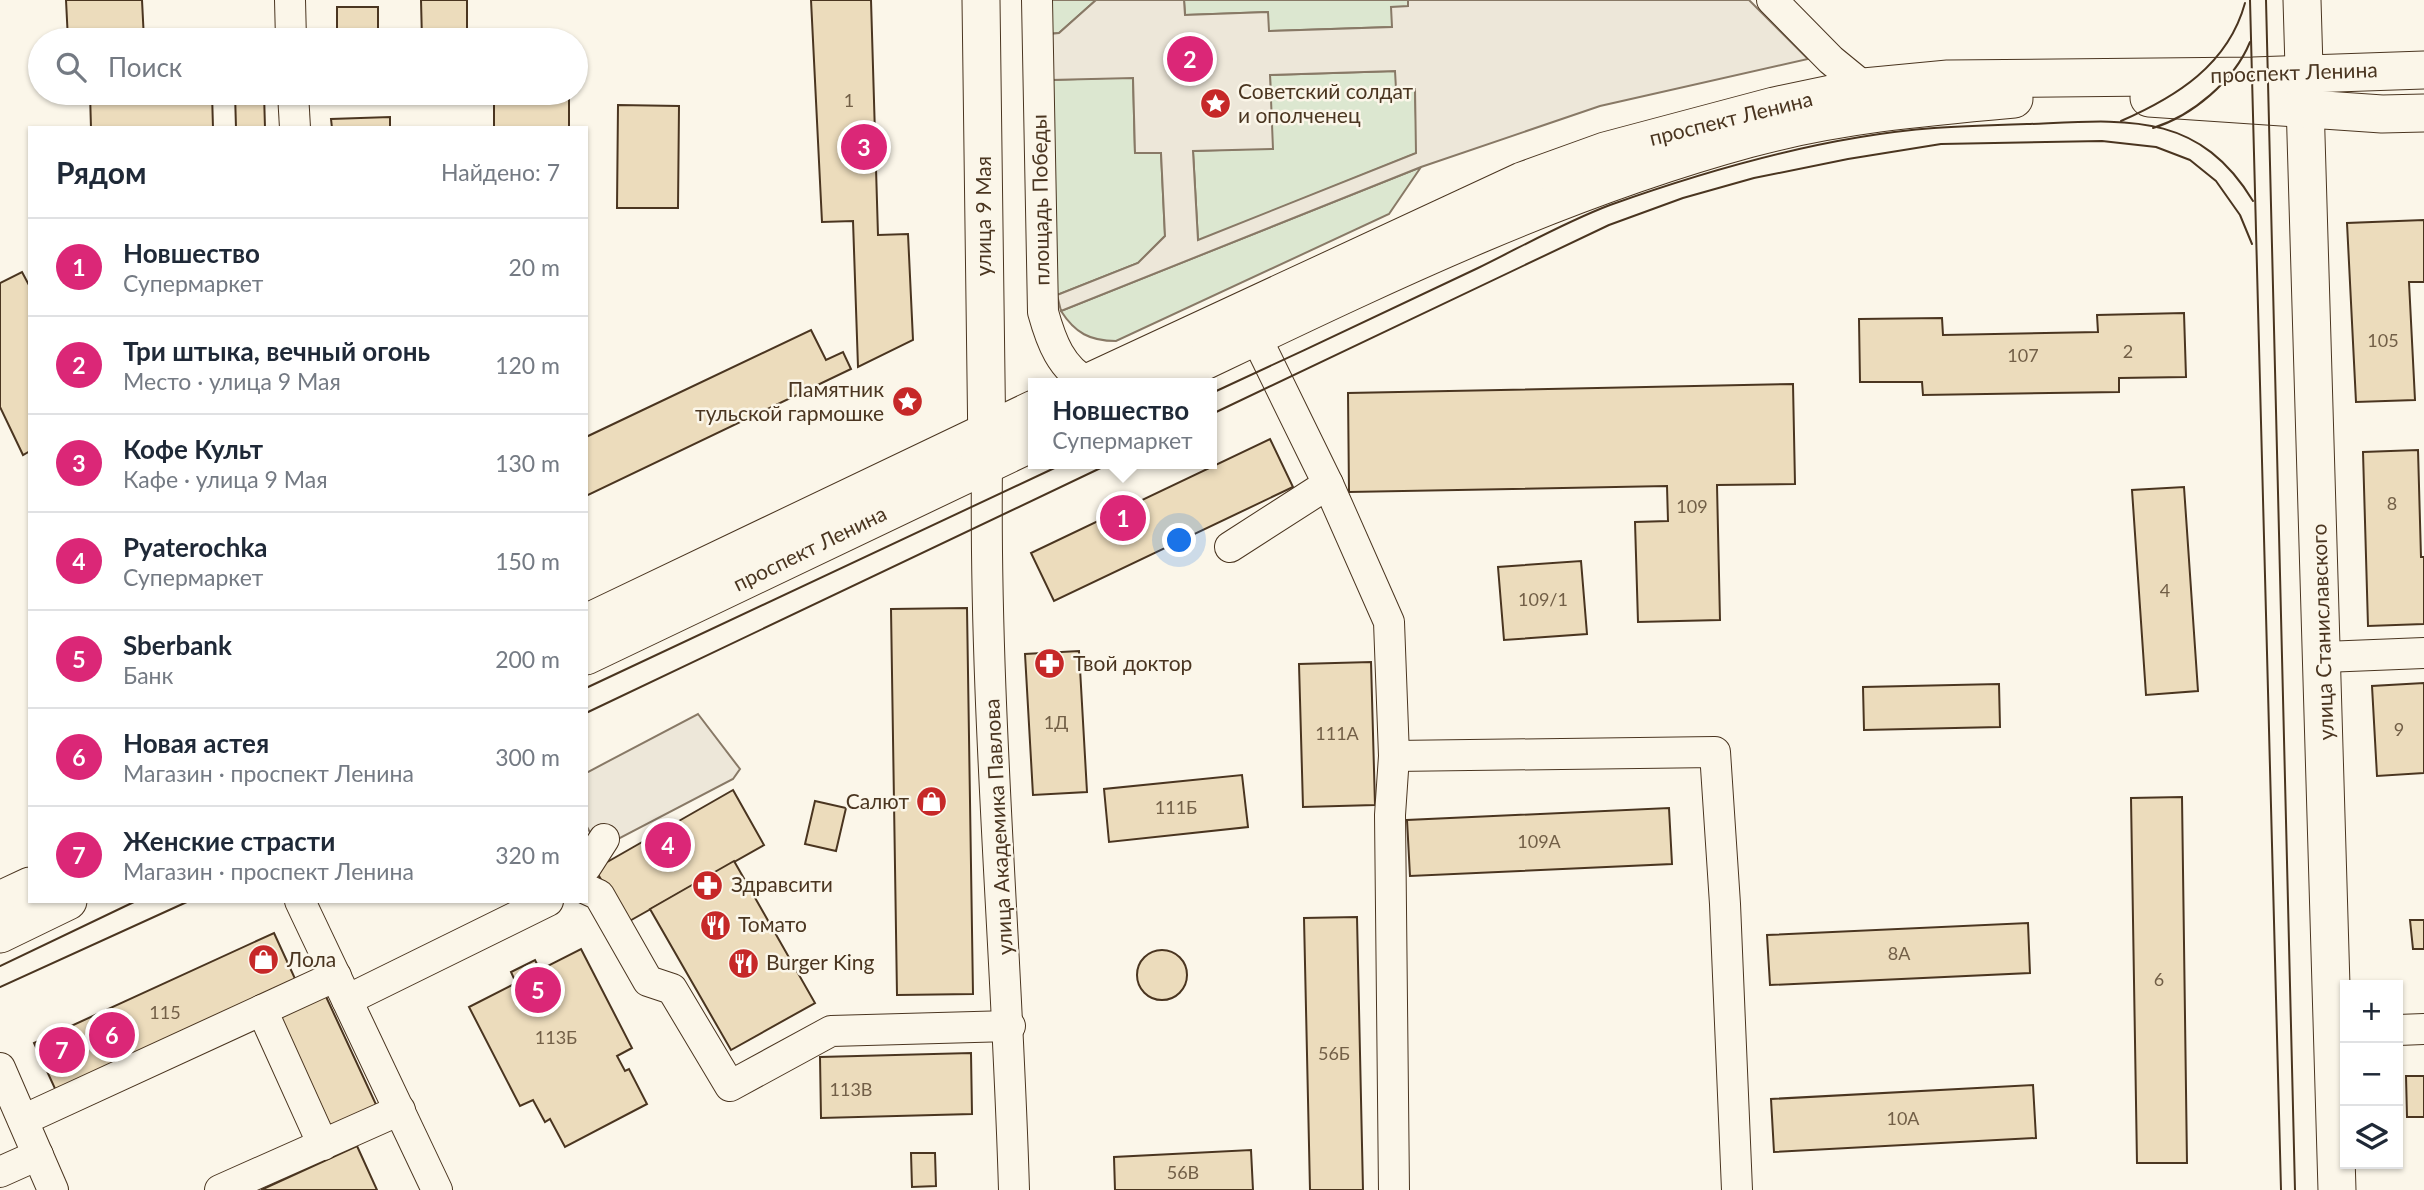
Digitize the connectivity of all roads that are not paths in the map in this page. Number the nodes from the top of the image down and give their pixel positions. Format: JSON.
{"nodes":[{"id":1,"x":290,"y":0,"type":"edge"},
{"id":2,"x":981,"y":0,"type":"edge"},
{"id":3,"x":1037,"y":0,"type":"edge"},
{"id":4,"x":1772,"y":0,"type":"edge"},
{"id":5,"x":2302,"y":0,"type":"edge"},
{"id":6,"x":291,"y":28,"type":"edge"},
{"id":7,"x":2424,"y":69,"type":"edge"},
{"id":8,"x":1864,"y":87,"type":"junction"},
{"id":9,"x":2305,"y":91,"type":"junction"},
{"id":10,"x":294,"y":105,"type":"edge"},
{"id":11,"x":2424,"y":113,"type":"edge"},
{"id":12,"x":295,"y":126,"type":"edge"},
{"id":13,"x":1256,"y":337,"type":"junction"},
{"id":14,"x":1080,"y":378,"type":"edge"},
{"id":15,"x":1099,"y":378,"type":"edge"},
{"id":16,"x":1169,"y":378,"type":"edge"},
{"id":17,"x":1028,"y":414,"type":"edge"},
{"id":18,"x":1028,"y":443,"type":"edge"},
{"id":19,"x":987,"y":448,"type":"junction"},
{"id":20,"x":1328,"y":484,"type":"junction"},
{"id":21,"x":1230,"y":547,"type":"dead end"},
{"id":22,"x":588,"y":622,"type":"edge"},
{"id":23,"x":2424,"y":653,"type":"edge"},
{"id":24,"x":588,"y":655,"type":"edge"},
{"id":25,"x":2324,"y":657,"type":"junction"},
{"id":26,"x":1394,"y":756,"type":"junction"},
{"id":27,"x":604,"y":839,"type":"dead end"},
{"id":28,"x":588,"y":864,"type":"edge"},
{"id":29,"x":28,"y":887,"type":"edge"},
{"id":30,"x":588,"y":890,"type":"edge"},
{"id":31,"x":0,"y":900,"type":"edge"},
{"id":32,"x":64,"y":903,"type":"edge"},
{"id":33,"x":301,"y":903,"type":"edge"},
{"id":34,"x":543,"y":903,"type":"edge"},
{"id":35,"x":0,"y":934,"type":"edge"},
{"id":36,"x":342,"y":988,"type":"junction"},
{"id":37,"x":262,"y":1010,"type":"junction"},
{"id":38,"x":1010,"y":1026,"type":"junction"},
{"id":39,"x":2424,"y":1029,"type":"edge"},
{"id":40,"x":2403,"y":1030,"type":"edge"},
{"id":41,"x":2339,"y":1032,"type":"edge"},
{"id":42,"x":0,"y":1068,"type":"edge"},
{"id":43,"x":400,"y":1110,"type":"junction"},
{"id":44,"x":23,"y":1120,"type":"junction"},
{"id":45,"x":323,"y":1144,"type":"junction"},
{"id":46,"x":38,"y":1155,"type":"junction"},
{"id":47,"x":0,"y":1172,"type":"edge"},
{"id":48,"x":53,"y":1190,"type":"edge"},
{"id":49,"x":220,"y":1190,"type":"edge"},
{"id":50,"x":436,"y":1190,"type":"edge"},
{"id":51,"x":1014,"y":1190,"type":"edge"},
{"id":52,"x":1394,"y":1190,"type":"edge"},
{"id":53,"x":1737,"y":1190,"type":"edge"},
{"id":54,"x":2337,"y":1190,"type":"edge"}],
"edges":[{"from":1,"to":6,"type":"street"},
{"from":2,"to":19,"type":"main road","name":"улица 9 Мая"},
{"from":3,"to":14,"type":"street","name":"площадь Победы"},
{"from":4,"to":8,"type":"street"},
{"from":5,"to":9,"type":"main road","name":"улица Станиславского"},
{"from":7,"to":9,"type":"main road","name":"проспект Ленина"},
{"from":8,"to":9,"type":"main road","name":"проспект Ленина"},
{"from":8,"to":15,"type":"main road","name":"проспект Ленина"},
{"from":9,"to":11,"type":"main road","name":"проспект Ленина"},
{"from":9,"to":13,"type":"main road","name":"проспект Ленина"},
{"from":9,"to":25,"type":"main road","name":"улица Станиславского"},
{"from":10,"to":12,"type":"street"},
{"from":13,"to":16,"type":"main road","name":"проспект Ленина"},
{"from":13,"to":20,"type":"street"},
{"from":17,"to":19,"type":"main road","name":"проспект Ленина"},
{"from":18,"to":19,"type":"main road","name":"проспект Ленина"},
{"from":19,"to":22,"type":"main road","name":"проспект Ленина"},
{"from":19,"to":24,"type":"main road","name":"проспект Ленина"},
{"from":19,"to":38,"type":"street","name":"улица Академика Павлова"},
{"from":20,"to":21,"type":"street"},
{"from":20,"to":26,"type":"street"},
{"from":23,"to":25,"type":"street"},
{"from":25,"to":41,"type":"main road","name":"улица Станиславского"},
{"from":26,"to":52,"type":"street"},
{"from":26,"to":53,"type":"street"},
{"from":27,"to":28,"type":"street"},
{"from":29,"to":31,"type":"main road"},
{"from":30,"to":38,"type":"street"},
{"from":32,"to":35,"type":"main road"},
{"from":33,"to":36,"type":"street"},
{"from":34,"to":36,"type":"street"},
{"from":36,"to":37,"type":"street"},
{"from":36,"to":43,"type":"street"},
{"from":37,"to":44,"type":"street"},
{"from":37,"to":45,"type":"street"},
{"from":38,"to":51,"type":"street","name":"улица Академика Павлова"},
{"from":39,"to":40,"type":"street"},
{"from":41,"to":54,"type":"main road","name":"улица Станиславского"},
{"from":42,"to":44,"type":"street"},
{"from":43,"to":45,"type":"street"},
{"from":43,"to":50,"type":"street"},
{"from":44,"to":46,"type":"street"},
{"from":45,"to":49,"type":"street"},
{"from":46,"to":47,"type":"street"},
{"from":46,"to":48,"type":"street"}]}
